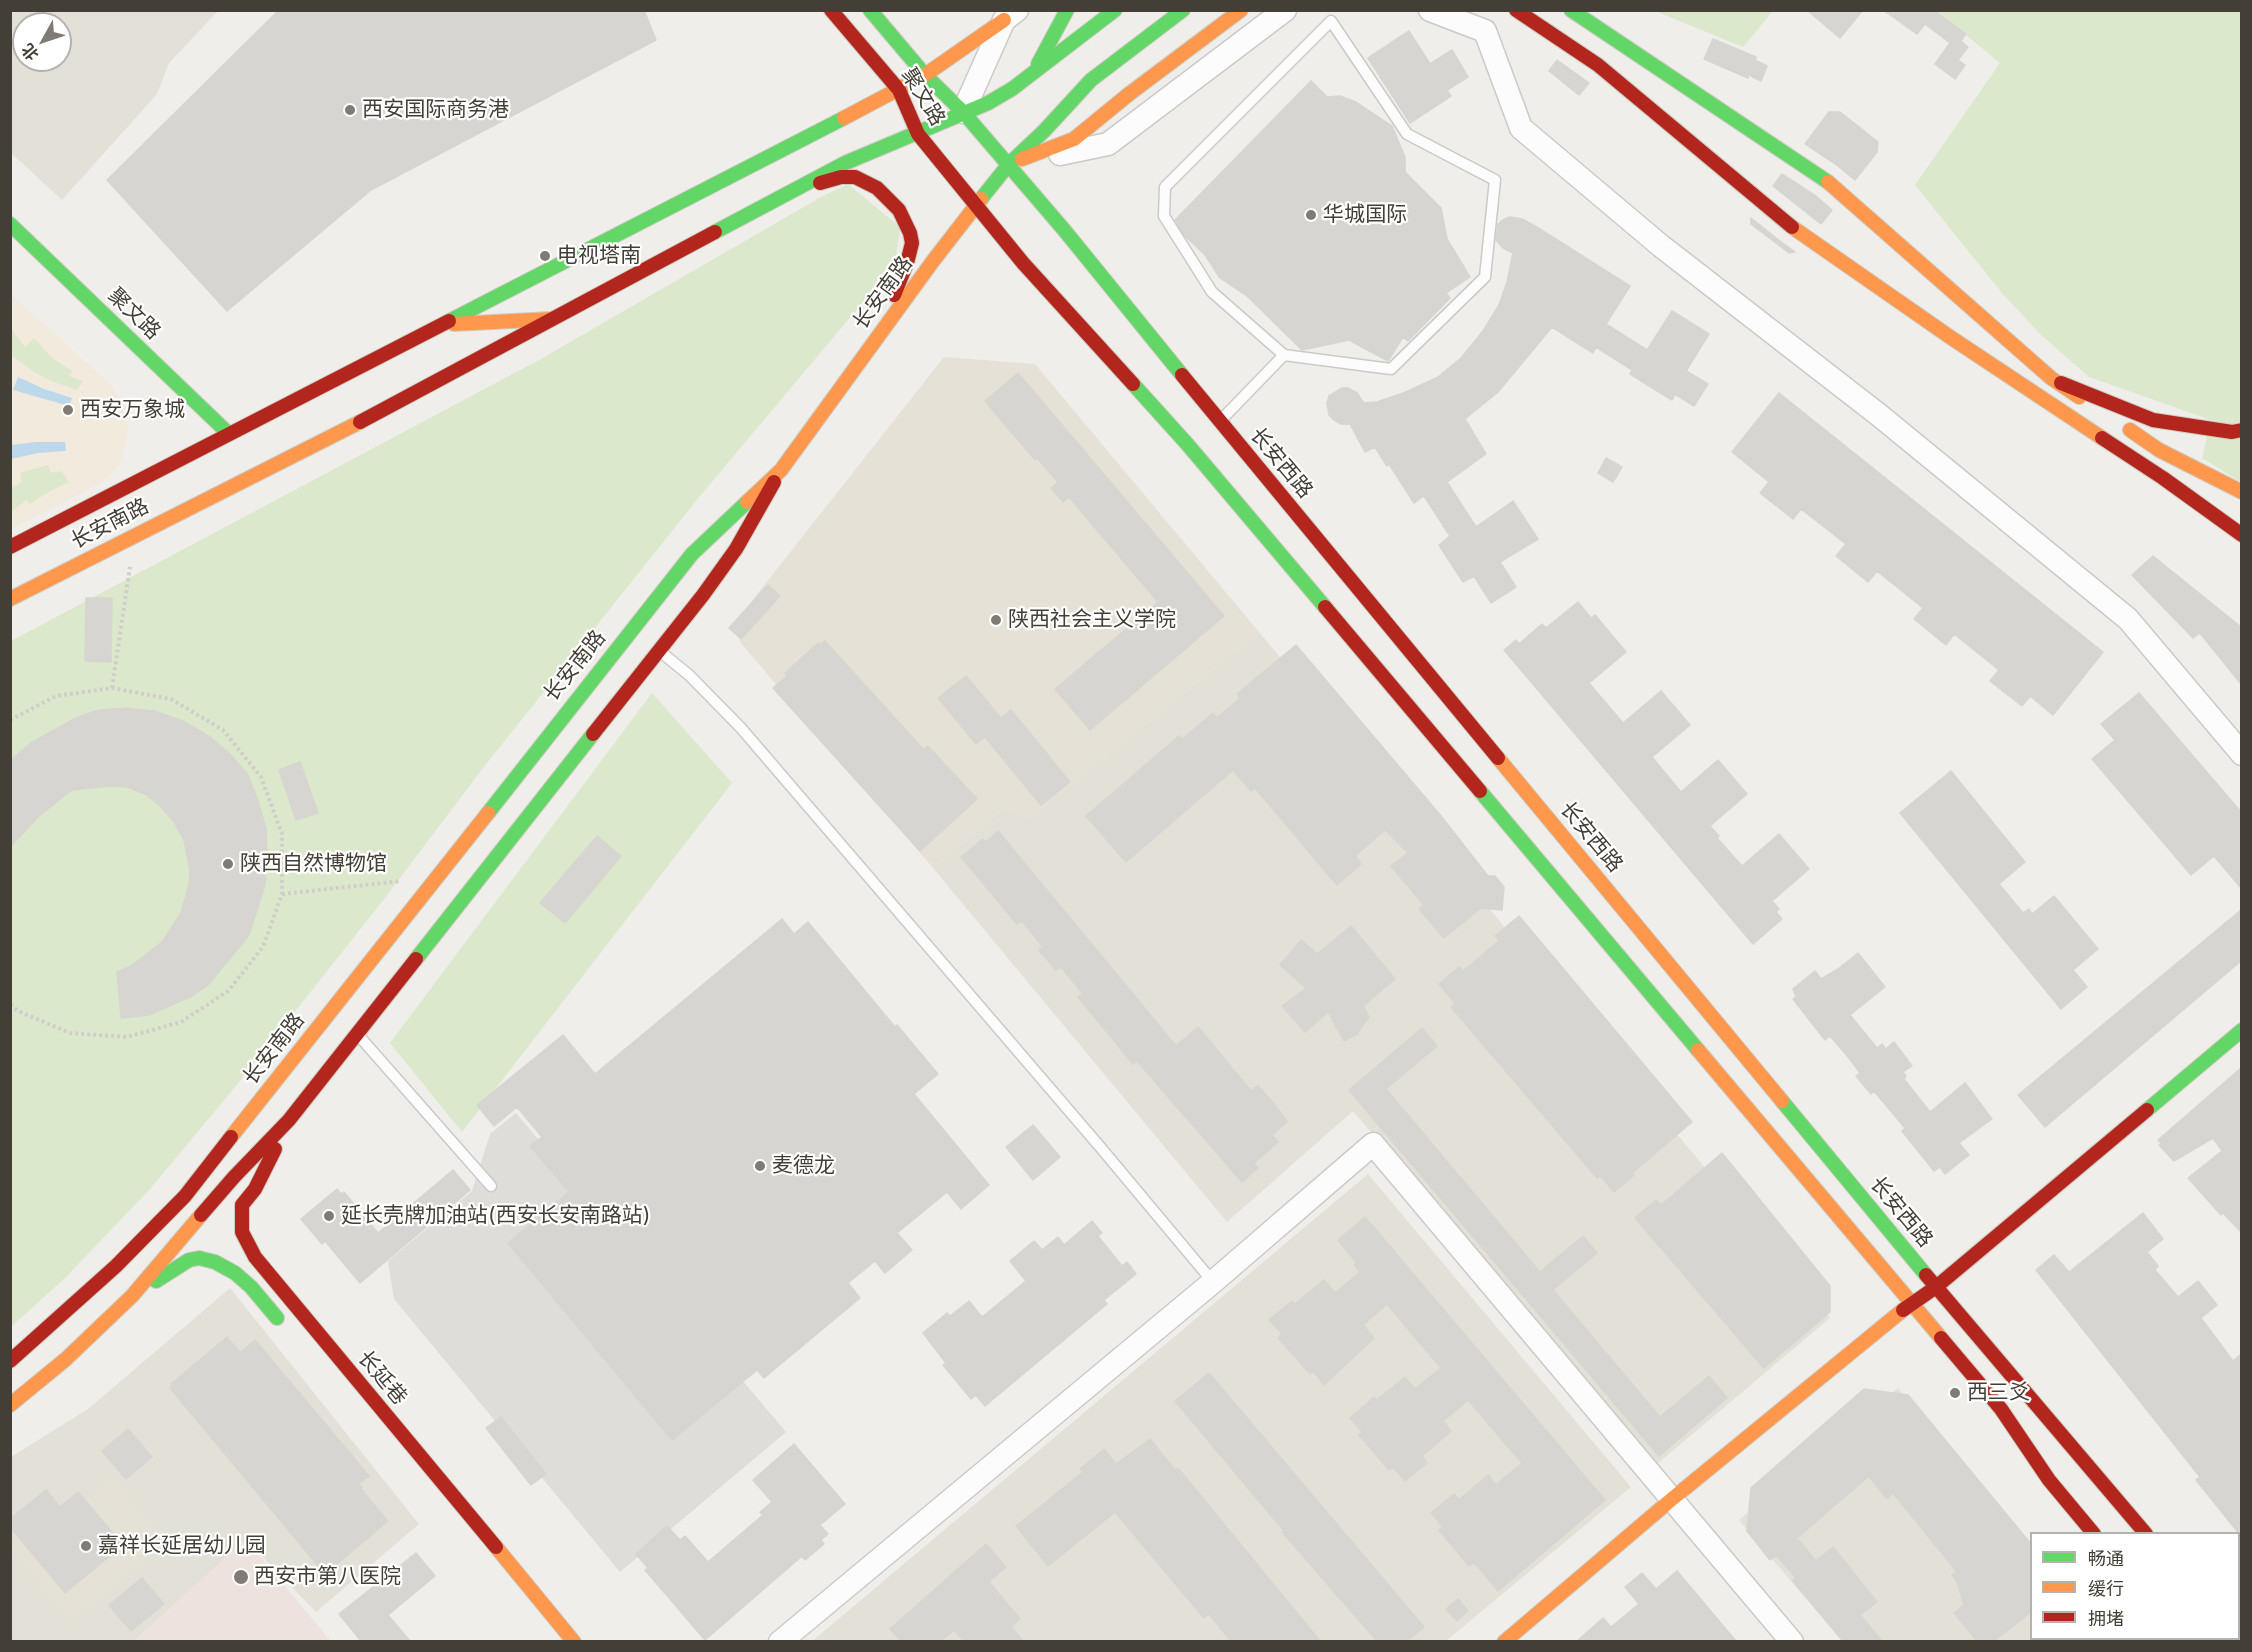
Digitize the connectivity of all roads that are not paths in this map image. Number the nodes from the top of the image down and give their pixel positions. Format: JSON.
{"nodes":[{"id":1,"x":831,"y":10,"type":"edge"},
{"id":2,"x":870,"y":10,"type":"edge"},
{"id":3,"x":1067,"y":10,"type":"edge"},
{"id":4,"x":1115,"y":10,"type":"edge"},
{"id":5,"x":1183,"y":10,"type":"edge"},
{"id":6,"x":1241,"y":10,"type":"edge"},
{"id":7,"x":1285,"y":10,"type":"edge"},
{"id":8,"x":1430,"y":10,"type":"edge"},
{"id":9,"x":1571,"y":10,"type":"edge"},
{"id":10,"x":1011,"y":15,"type":"edge"},
{"id":11,"x":1500,"y":20,"type":"edge"},
{"id":12,"x":925,"y":75,"type":"junction"},
{"id":13,"x":1032,"y":75,"type":"junction"},
{"id":14,"x":899,"y":90,"type":"junction"},
{"id":15,"x":963,"y":112,"type":"junction"},
{"id":16,"x":918,"y":134,"type":"junction"},
{"id":17,"x":1009,"y":164,"type":"junction"},
{"id":18,"x":792,"y":192,"type":"junction"},
{"id":19,"x":977,"y":206,"type":"junction"},
{"id":20,"x":10,"y":224,"type":"edge"},
{"id":21,"x":552,"y":320,"type":"junction"},
{"id":22,"x":444,"y":324,"type":"junction"},
{"id":23,"x":875,"y":341,"type":"junction"},
{"id":24,"x":1284,"y":355,"type":"junction"},
{"id":25,"x":2051,"y":378,"type":"junction"},
{"id":26,"x":1220,"y":421,"type":"junction"},
{"id":27,"x":2237,"y":431,"type":"edge"},
{"id":28,"x":229,"y":435,"type":"junction"},
{"id":29,"x":781,"y":470,"type":"junction"},
{"id":30,"x":2163,"y":478,"type":"junction"},
{"id":31,"x":2236,"y":489,"type":"edge"},
{"id":32,"x":2241,"y":521,"type":"edge"},
{"id":33,"x":2241,"y":535,"type":"edge"},
{"id":34,"x":10,"y":547,"type":"edge"},
{"id":35,"x":10,"y":599,"type":"edge"},
{"id":36,"x":659,"y":651,"type":"junction"},
{"id":37,"x":2241,"y":754,"type":"edge"},
{"id":38,"x":2241,"y":1030,"type":"edge"},
{"id":39,"x":357,"y":1033,"type":"junction"},
{"id":40,"x":289,"y":1120,"type":"junction"},
{"id":41,"x":491,"y":1186,"type":"dead end"},
{"id":42,"x":1213,"y":1282,"type":"junction"},
{"id":43,"x":1936,"y":1287,"type":"junction"},
{"id":44,"x":132,"y":1296,"type":"junction"},
{"id":45,"x":1911,"y":1304,"type":"junction"},
{"id":46,"x":288,"y":1331,"type":"dead end"},
{"id":47,"x":10,"y":1361,"type":"edge"},
{"id":48,"x":10,"y":1406,"type":"edge"},
{"id":49,"x":1672,"y":1499,"type":"junction"},
{"id":50,"x":2093,"y":1532,"type":"edge"},
{"id":51,"x":2145,"y":1532,"type":"edge"},
{"id":52,"x":574,"y":1641,"type":"edge"},
{"id":53,"x":780,"y":1641,"type":"edge"},
{"id":54,"x":1504,"y":1641,"type":"edge"},
{"id":55,"x":1792,"y":1641,"type":"edge"}],
"edges":[{"from":1,"to":14,"type":"main road","name":"聚文路"},
{"from":2,"to":12,"type":"main road","name":"聚文路"},
{"from":3,"to":13,"type":"main road"},
{"from":4,"to":13,"type":"main road","name":"长安南路"},
{"from":5,"to":17,"type":"main road","name":"长安南路"},
{"from":6,"to":17,"type":"main road"},
{"from":7,"to":17,"type":"street"},
{"from":8,"to":11,"type":"street"},
{"from":9,"to":25,"type":"main road"},
{"from":10,"to":12,"type":"main road"},
{"from":10,"to":15,"type":"street"},
{"from":11,"to":30,"type":"main road"},
{"from":11,"to":37,"type":"street"},
{"from":12,"to":14,"type":"main road"},
{"from":12,"to":15,"type":"main road","name":"聚文路"},
{"from":13,"to":15,"type":"main road","name":"长安南路"},
{"from":14,"to":16,"type":"main road","name":"聚文路"},
{"from":14,"to":22,"type":"main road"},
{"from":15,"to":16,"type":"main road","name":"长安南路"},
{"from":15,"to":17,"type":"main road","name":"聚文路"},
{"from":16,"to":18,"type":"main road","name":"长安南路"},
{"from":16,"to":19,"type":"main road","name":"聚文路"},
{"from":17,"to":19,"type":"main road","name":"长安南路"},
{"from":17,"to":26,"type":"main road","name":"长安西路"},
{"from":18,"to":21,"type":"main road","name":"长安南路"},
{"from":18,"to":23,"type":"main road"},
{"from":19,"to":23,"type":"main road","name":"长安南路"},
{"from":19,"to":45,"type":"main road"},
{"from":20,"to":28,"type":"main road","name":"聚文路"},
{"from":21,"to":22,"type":"main road"},
{"from":21,"to":35,"type":"main road","name":"长安南路"},
{"from":22,"to":28,"type":"main road"},
{"from":23,"to":29,"type":"main road","name":"长安南路"},
{"from":24,"to":24,"type":"lane"},
{"from":24,"to":26,"type":"lane"},
{"from":25,"to":27,"type":"main road"},
{"from":25,"to":31,"type":"main road"},
{"from":26,"to":43,"type":"main road","name":"长安西路"},
{"from":28,"to":34,"type":"main road"},
{"from":29,"to":36,"type":"main road"},
{"from":29,"to":47,"type":"main road","name":"长安南路"},
{"from":30,"to":32,"type":"main road"},
{"from":30,"to":33,"type":"main road"},
{"from":36,"to":39,"type":"main road"},
{"from":36,"to":42,"type":"lane"},
{"from":38,"to":43,"type":"main road"},
{"from":39,"to":40,"type":"main road"},
{"from":39,"to":41,"type":"lane"},
{"from":40,"to":44,"type":"main road"},
{"from":40,"to":52,"type":"main road","name":"长延巷"},
{"from":42,"to":49,"type":"street"},
{"from":42,"to":53,"type":"street"},
{"from":43,"to":45,"type":"main road"},
{"from":43,"to":51,"type":"main road","name":"长安西路"},
{"from":44,"to":46,"type":"main road"},
{"from":44,"to":48,"type":"main road"},
{"from":45,"to":49,"type":"main road"},
{"from":45,"to":50,"type":"main road"},
{"from":49,"to":54,"type":"main road"},
{"from":49,"to":55,"type":"street"}]}
